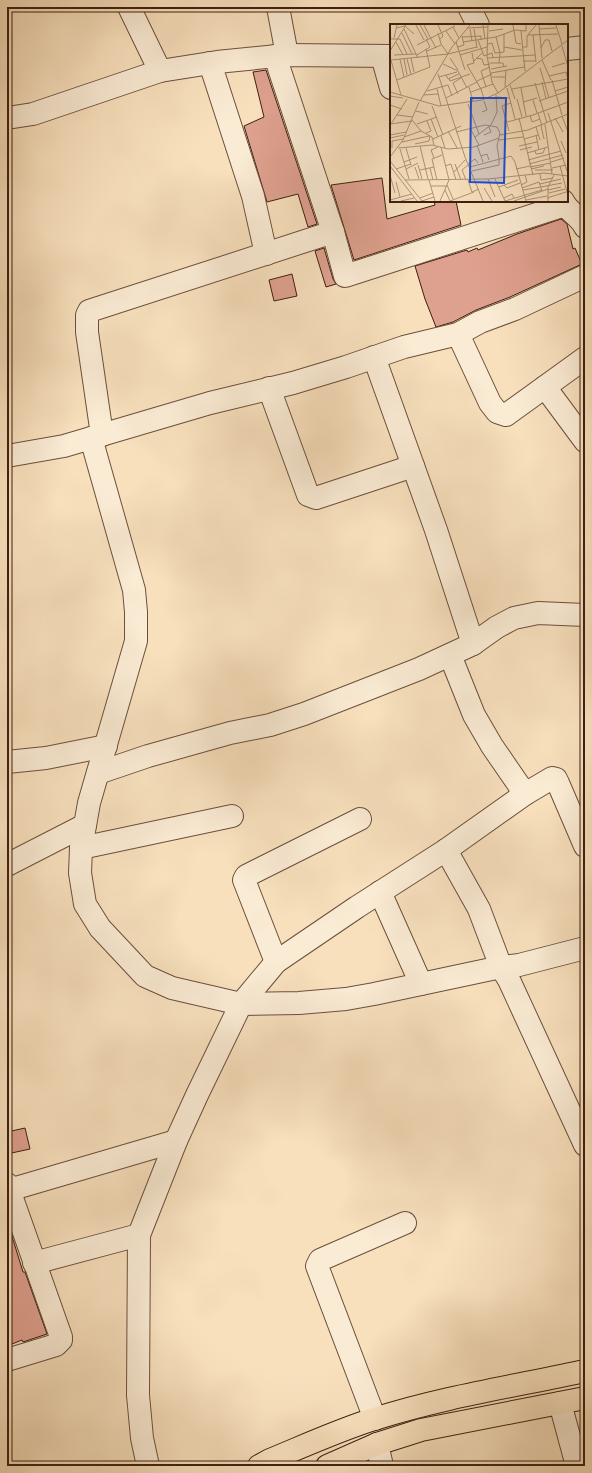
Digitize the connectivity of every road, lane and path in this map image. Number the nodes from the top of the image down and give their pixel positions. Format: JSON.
{"nodes":[{"id":1,"x":129,"y":7,"type":"edge"},
{"id":2,"x":278,"y":7,"type":"edge"},
{"id":3,"x":469,"y":7,"type":"edge"},
{"id":4,"x":478,"y":24,"type":"edge"},
{"id":5,"x":585,"y":47,"type":"edge"},
{"id":6,"x":568,"y":48,"type":"edge"},
{"id":7,"x":281,"y":56,"type":"junction"},
{"id":8,"x":387,"y":56,"type":"edge"},
{"id":9,"x":210,"y":64,"type":"junction"},
{"id":10,"x":160,"y":71,"type":"junction"},
{"id":11,"x":390,"y":80,"type":"edge"},
{"id":12,"x":7,"y":118,"type":"edge"},
{"id":13,"x":564,"y":203,"type":"edge"},
{"id":14,"x":584,"y":222,"type":"edge"},
{"id":15,"x":333,"y":232,"type":"junction"},
{"id":16,"x":266,"y":254,"type":"junction"},
{"id":17,"x":585,"y":276,"type":"edge"},
{"id":18,"x":458,"y":334,"type":"junction"},
{"id":19,"x":374,"y":357,"type":"junction"},
{"id":20,"x":585,"y":358,"type":"edge"},
{"id":21,"x":546,"y":387,"type":"junction"},
{"id":22,"x":269,"y":388,"type":"junction"},
{"id":23,"x":96,"y":436,"type":"junction"},
{"id":24,"x":585,"y":441,"type":"edge"},
{"id":25,"x":7,"y":456,"type":"edge"},
{"id":26,"x":413,"y":466,"type":"junction"},
{"id":27,"x":585,"y":615,"type":"edge"},
{"id":28,"x":473,"y":644,"type":"junction"},
{"id":29,"x":450,"y":655,"type":"junction"},
{"id":30,"x":106,"y":746,"type":"junction"},
{"id":31,"x":7,"y":762,"type":"edge"},
{"id":32,"x":98,"y":773,"type":"junction"},
{"id":33,"x":525,"y":794,"type":"junction"},
{"id":34,"x":232,"y":816,"type":"dead end"},
{"id":35,"x":360,"y":819,"type":"dead end"},
{"id":36,"x":85,"y":825,"type":"junction"},
{"id":37,"x":585,"y":846,"type":"edge"},
{"id":38,"x":81,"y":848,"type":"junction"},
{"id":39,"x":446,"y":850,"type":"junction"},
{"id":40,"x":7,"y":865,"type":"edge"},
{"id":41,"x":380,"y":892,"type":"junction"},
{"id":42,"x":585,"y":948,"type":"edge"},
{"id":43,"x":276,"y":962,"type":"junction"},
{"id":44,"x":501,"y":967,"type":"junction"},
{"id":45,"x":421,"y":984,"type":"junction"},
{"id":46,"x":241,"y":1004,"type":"junction"},
{"id":47,"x":176,"y":1141,"type":"junction"},
{"id":48,"x":585,"y":1145,"type":"edge"},
{"id":49,"x":8,"y":1187,"type":"edge"},
{"id":50,"x":405,"y":1223,"type":"dead end"},
{"id":51,"x":139,"y":1235,"type":"junction"},
{"id":52,"x":34,"y":1263,"type":"junction"},
{"id":53,"x":7,"y":1360,"type":"edge"},
{"id":54,"x":585,"y":1371,"type":"edge"},
{"id":55,"x":585,"y":1398,"type":"edge"},
{"id":56,"x":560,"y":1403,"type":"junction"},
{"id":57,"x":375,"y":1418,"type":"junction"},
{"id":58,"x":377,"y":1444,"type":"junction"},
{"id":59,"x":148,"y":1466,"type":"edge"},
{"id":60,"x":259,"y":1466,"type":"edge"},
{"id":61,"x":327,"y":1466,"type":"edge"},
{"id":62,"x":382,"y":1466,"type":"edge"},
{"id":63,"x":577,"y":1466,"type":"edge"}],
"edges":[{"from":1,"to":10,"type":"street"},
{"from":2,"to":7,"type":"street"},
{"from":3,"to":4,"type":"street"},
{"from":5,"to":6,"type":"street"},
{"from":7,"to":8,"type":"street"},
{"from":7,"to":9,"type":"street"},
{"from":7,"to":15,"type":"street"},
{"from":8,"to":11,"type":"street"},
{"from":9,"to":10,"type":"street"},
{"from":9,"to":16,"type":"street"},
{"from":10,"to":12,"type":"street"},
{"from":13,"to":14,"type":"street"},
{"from":13,"to":15,"type":"street"},
{"from":15,"to":16,"type":"street"},
{"from":16,"to":23,"type":"street"},
{"from":17,"to":18,"type":"street"},
{"from":18,"to":19,"type":"street"},
{"from":18,"to":21,"type":"street"},
{"from":19,"to":22,"type":"street"},
{"from":19,"to":26,"type":"street"},
{"from":20,"to":21,"type":"street"},
{"from":21,"to":24,"type":"street"},
{"from":22,"to":23,"type":"street"},
{"from":22,"to":26,"type":"street"},
{"from":23,"to":25,"type":"street"},
{"from":23,"to":30,"type":"street"},
{"from":26,"to":28,"type":"street"},
{"from":27,"to":28,"type":"street"},
{"from":28,"to":29,"type":"street"},
{"from":29,"to":32,"type":"street"},
{"from":29,"to":33,"type":"street"},
{"from":30,"to":31,"type":"street"},
{"from":30,"to":32,"type":"street"},
{"from":32,"to":36,"type":"street"},
{"from":33,"to":37,"type":"street"},
{"from":33,"to":39,"type":"street"},
{"from":34,"to":38,"type":"street"},
{"from":35,"to":43,"type":"street"},
{"from":36,"to":38,"type":"street"},
{"from":36,"to":40,"type":"street"},
{"from":38,"to":46,"type":"street"},
{"from":39,"to":41,"type":"street"},
{"from":39,"to":44,"type":"street"},
{"from":41,"to":43,"type":"street"},
{"from":41,"to":45,"type":"street"},
{"from":42,"to":44,"type":"street"},
{"from":43,"to":46,"type":"street"},
{"from":44,"to":45,"type":"street"},
{"from":44,"to":48,"type":"street"},
{"from":45,"to":46,"type":"street"},
{"from":46,"to":47,"type":"street"},
{"from":47,"to":49,"type":"street"},
{"from":47,"to":51,"type":"street"},
{"from":49,"to":52,"type":"street"},
{"from":50,"to":57,"type":"street"},
{"from":51,"to":52,"type":"street"},
{"from":51,"to":59,"type":"street"},
{"from":52,"to":53,"type":"street"},
{"from":54,"to":57,"type":"main road"},
{"from":55,"to":56,"type":"main road"},
{"from":56,"to":58,"type":"main road"},
{"from":56,"to":63,"type":"street"},
{"from":57,"to":60,"type":"main road"},
{"from":58,"to":61,"type":"main road"},
{"from":58,"to":62,"type":"street"}]}
